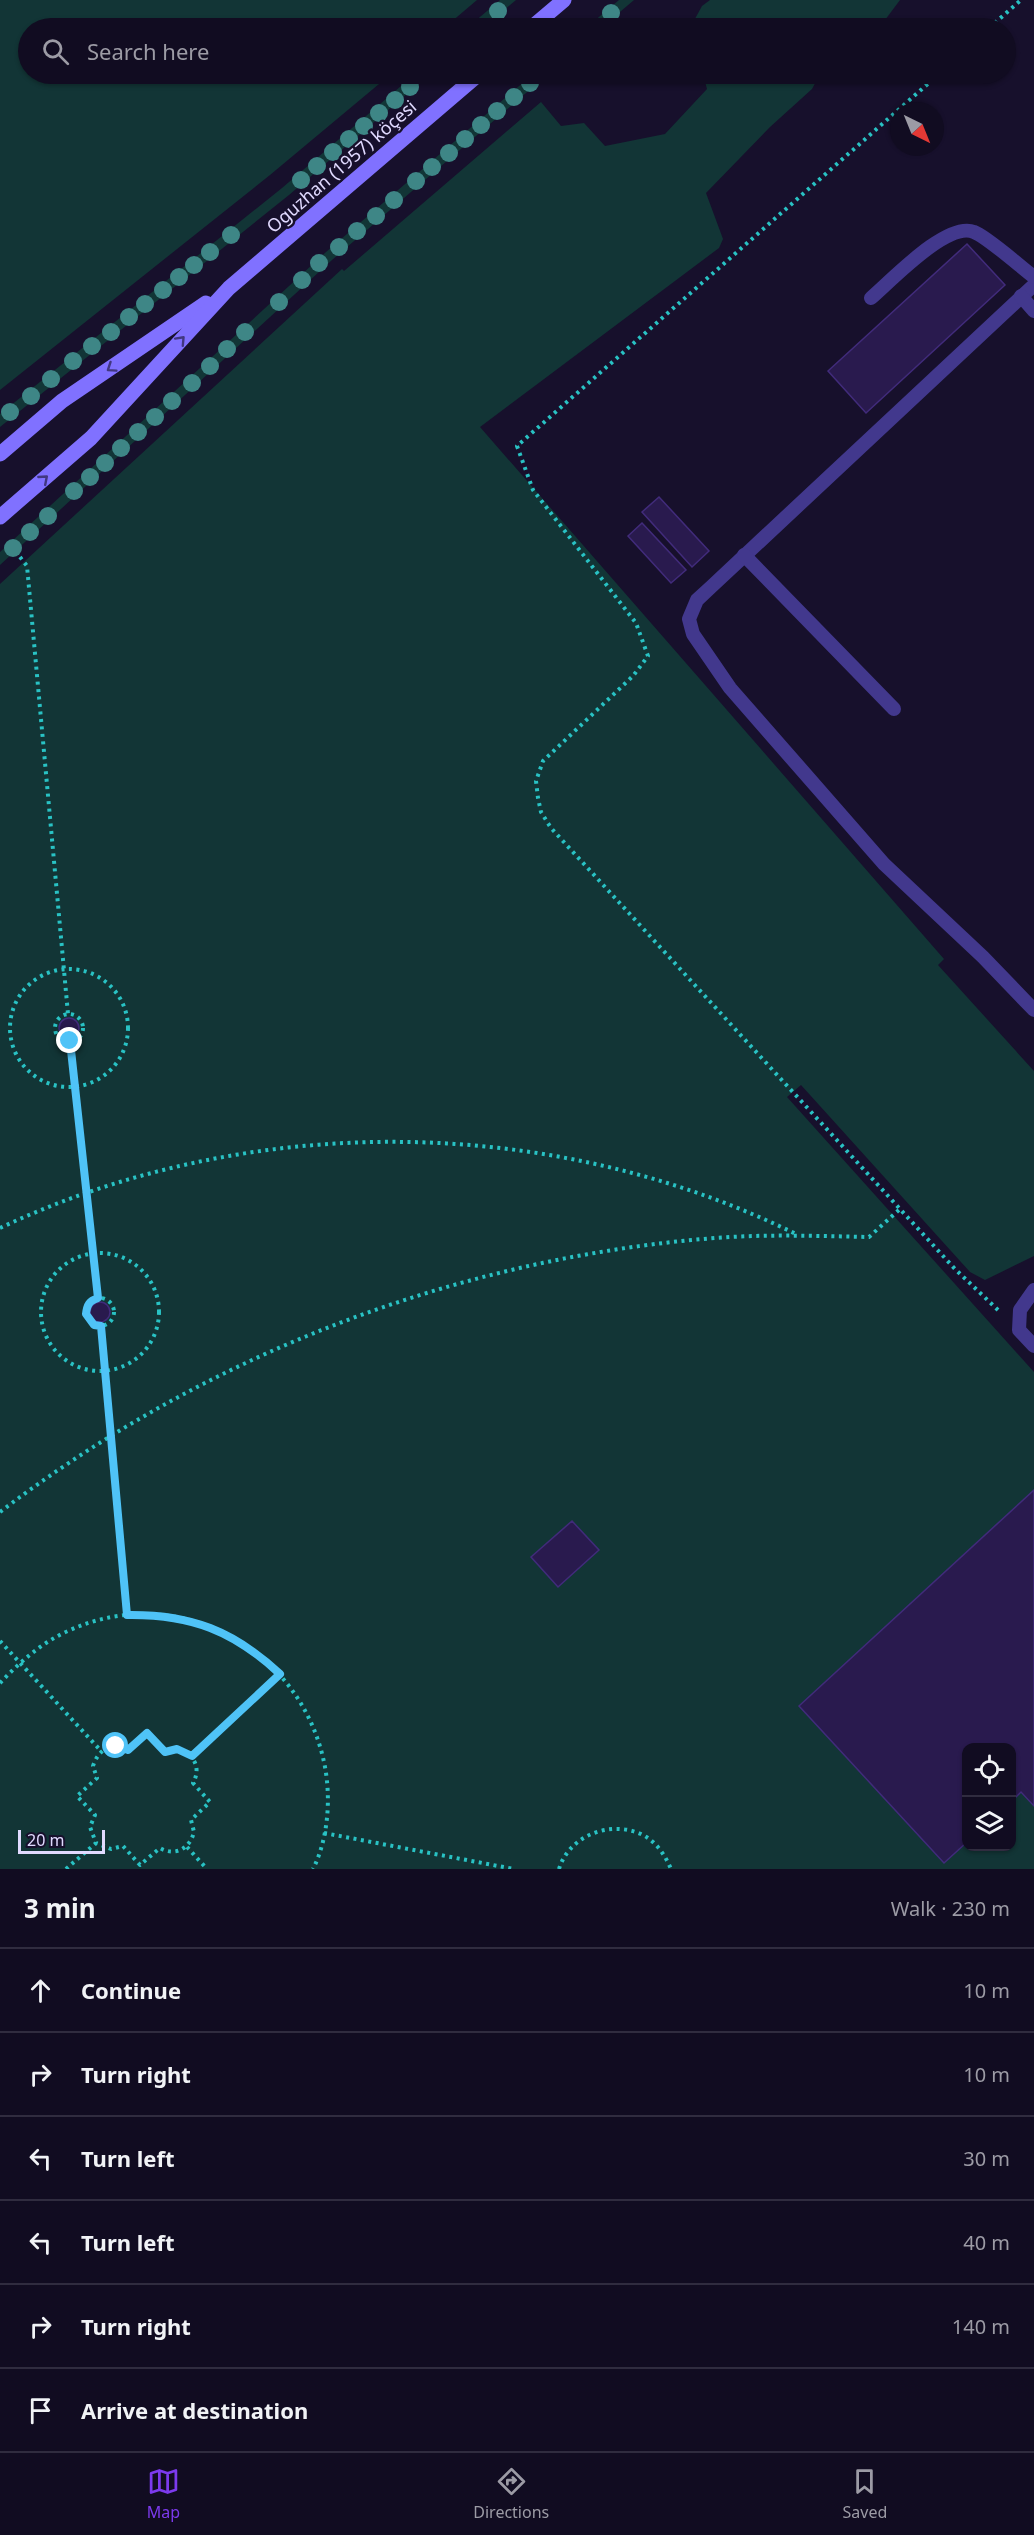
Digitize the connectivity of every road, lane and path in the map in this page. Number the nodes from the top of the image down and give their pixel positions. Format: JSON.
{"nodes":[{"id":1,"x":564,"y":0,"type":"edge"},
{"id":2,"x":1022,"y":0,"type":"edge"},
{"id":3,"x":543,"y":18,"type":"edge"},
{"id":4,"x":1001,"y":18,"type":"edge"},
{"id":5,"x":466,"y":84,"type":"edge"},
{"id":6,"x":1034,"y":277,"type":"edge"},
{"id":7,"x":1034,"y":285,"type":"edge"},
{"id":8,"x":229,"y":288,"type":"junction"},
{"id":9,"x":1021,"y":296,"type":"junction"},
{"id":10,"x":871,"y":298,"type":"dead end"},
{"id":11,"x":1034,"y":311,"type":"edge"},
{"id":12,"x":0,"y":454,"type":"edge"},
{"id":13,"x":0,"y":517,"type":"edge"},
{"id":14,"x":744,"y":555,"type":"junction"},
{"id":15,"x":20,"y":557,"type":"dead end"},
{"id":16,"x":894,"y":709,"type":"dead end"},
{"id":17,"x":63,"y":969,"type":"junction"},
{"id":18,"x":1034,"y":1010,"type":"edge"},
{"id":19,"x":68,"y":1014,"type":"junction"},
{"id":20,"x":70,"y":1041,"type":"junction"},
{"id":21,"x":75,"y":1087,"type":"junction"},
{"id":22,"x":88,"y":1193,"type":"junction"},
{"id":23,"x":900,"y":1209,"type":"dead end"},
{"id":24,"x":0,"y":1228,"type":"edge"},
{"id":25,"x":799,"y":1236,"type":"junction"},
{"id":26,"x":94,"y":1252,"type":"junction"},
{"id":27,"x":1034,"y":1290,"type":"edge"},
{"id":28,"x":98,"y":1298,"type":"junction"},
{"id":29,"x":101,"y":1326,"type":"junction"},
{"id":30,"x":1034,"y":1346,"type":"edge"},
{"id":31,"x":105,"y":1372,"type":"junction"},
{"id":32,"x":111,"y":1436,"type":"junction"},
{"id":33,"x":0,"y":1512,"type":"edge"},
{"id":34,"x":127,"y":1615,"type":"junction"},
{"id":35,"x":0,"y":1641,"type":"edge"},
{"id":36,"x":20,"y":1662,"type":"junction"},
{"id":37,"x":280,"y":1674,"type":"junction"},
{"id":38,"x":0,"y":1683,"type":"edge"},
{"id":39,"x":101,"y":1752,"type":"junction"},
{"id":40,"x":192,"y":1756,"type":"junction"},
{"id":41,"x":324,"y":1833,"type":"junction"},
{"id":42,"x":96,"y":1843,"type":"junction"},
{"id":43,"x":187,"y":1846,"type":"junction"},
{"id":44,"x":66,"y":1869,"type":"edge"},
{"id":45,"x":207,"y":1869,"type":"edge"},
{"id":46,"x":313,"y":1869,"type":"edge"},
{"id":47,"x":514,"y":1869,"type":"edge"},
{"id":48,"x":559,"y":1869,"type":"edge"},
{"id":49,"x":671,"y":1869,"type":"edge"}],
"edges":[{"from":1,"to":3,"type":"main road"},
{"from":2,"to":4,"type":"path"},
{"from":5,"to":8,"type":"main road","name":"Oguzhan (1957) köçesi"},
{"from":6,"to":10,"type":"lane"},
{"from":7,"to":9,"type":"lane"},
{"from":8,"to":12,"type":"main road","name":"Oguzhan (1957) köçesi","one_way":true},
{"from":13,"to":8,"type":"main road","name":"Oguzhan (1957) köçesi","one_way":true},
{"from":9,"to":11,"type":"lane"},
{"from":9,"to":14,"type":"lane"},
{"from":14,"to":16,"type":"lane"},
{"from":14,"to":18,"type":"lane"},
{"from":15,"to":17,"type":"path"},
{"from":17,"to":19,"type":"path"},
{"from":17,"to":21,"type":"path"},
{"from":17,"to":21,"type":"path"},
{"from":19,"to":20,"type":"path"},
{"from":19,"to":20,"type":"path"},
{"from":20,"to":21,"type":"path"},
{"from":21,"to":22,"type":"path"},
{"from":22,"to":24,"type":"path"},
{"from":22,"to":25,"type":"path"},
{"from":22,"to":26,"type":"path"},
{"from":23,"to":25,"type":"path"},
{"from":25,"to":32,"type":"path"},
{"from":26,"to":28,"type":"path"},
{"from":26,"to":31,"type":"path"},
{"from":26,"to":31,"type":"path"},
{"from":27,"to":30,"type":"lane"},
{"from":28,"to":29,"type":"path"},
{"from":28,"to":29,"type":"path"},
{"from":29,"to":31,"type":"path"},
{"from":31,"to":32,"type":"path"},
{"from":32,"to":33,"type":"path"},
{"from":32,"to":34,"type":"path"},
{"from":34,"to":36,"type":"path"},
{"from":34,"to":37,"type":"path"},
{"from":35,"to":36,"type":"path"},
{"from":36,"to":38,"type":"path"},
{"from":36,"to":39,"type":"path"},
{"from":37,"to":40,"type":"path"},
{"from":37,"to":41,"type":"path"},
{"from":39,"to":40,"type":"path"},
{"from":39,"to":42,"type":"path"},
{"from":40,"to":43,"type":"path"},
{"from":41,"to":46,"type":"path"},
{"from":41,"to":47,"type":"path"},
{"from":42,"to":43,"type":"path"},
{"from":42,"to":44,"type":"path"},
{"from":43,"to":45,"type":"path"},
{"from":48,"to":49,"type":"path"}]}
